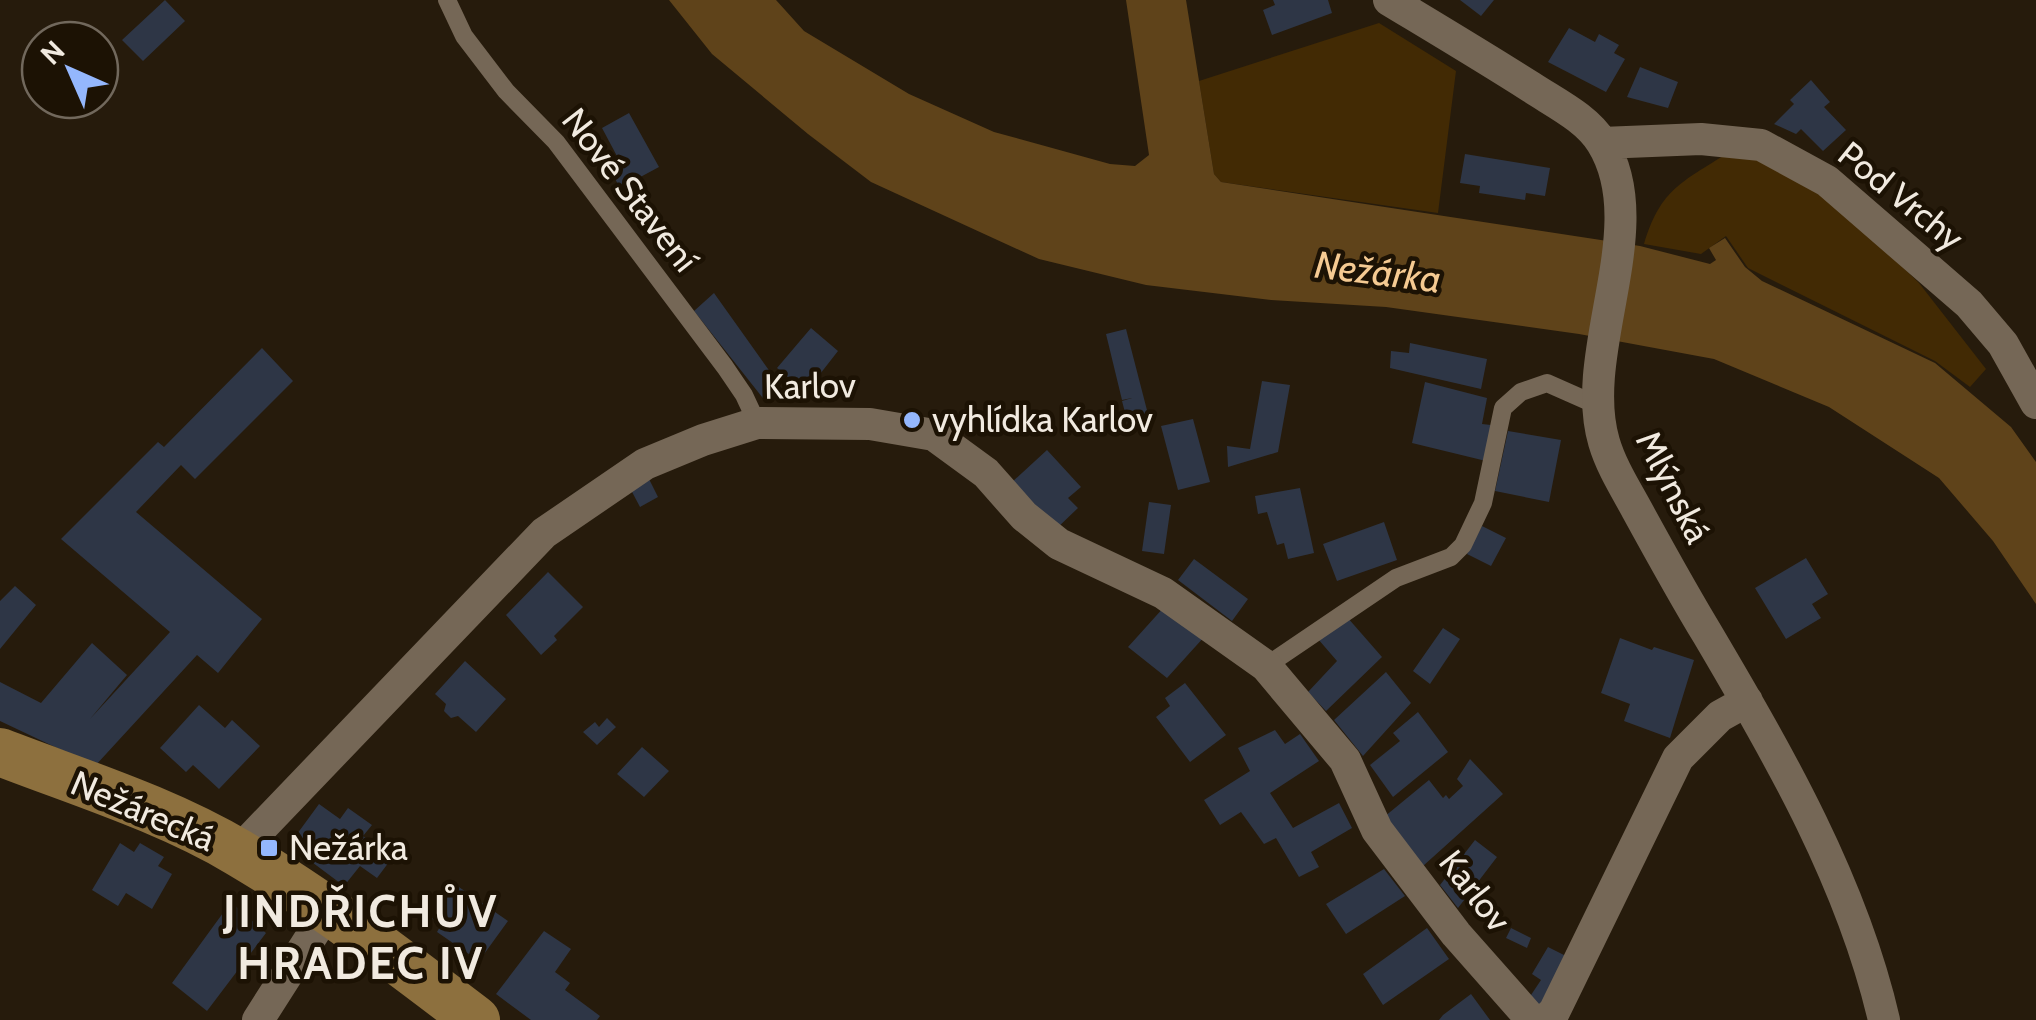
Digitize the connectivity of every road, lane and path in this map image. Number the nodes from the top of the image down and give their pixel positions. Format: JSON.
{"nodes":[{"id":1,"x":447,"y":0,"type":"edge"},
{"id":2,"x":1389,"y":0,"type":"edge"},
{"id":3,"x":1602,"y":143,"type":"junction"},
{"id":4,"x":2036,"y":404,"type":"edge"},
{"id":5,"x":1599,"y":406,"type":"junction"},
{"id":6,"x":757,"y":424,"type":"junction"},
{"id":7,"x":1266,"y":666,"type":"junction"},
{"id":8,"x":1747,"y":701,"type":"junction"},
{"id":9,"x":0,"y":752,"type":"edge"},
{"id":10,"x":238,"y":852,"type":"junction"},
{"id":11,"x":327,"y":912,"type":"junction"},
{"id":12,"x":258,"y":1020,"type":"edge"},
{"id":13,"x":476,"y":1020,"type":"edge"},
{"id":14,"x":1532,"y":1020,"type":"edge"},
{"id":15,"x":1546,"y":1020,"type":"edge"},
{"id":16,"x":1884,"y":1020,"type":"edge"}],
"edges":[{"from":1,"to":6,"type":"lane","name":"Nové Stavení"},
{"from":2,"to":3,"type":"street","name":"Mlýnská"},
{"from":3,"to":4,"type":"street","name":"Pod Vrchy"},
{"from":3,"to":5,"type":"street","name":"Mlýnská"},
{"from":5,"to":7,"type":"lane"},
{"from":5,"to":8,"type":"street","name":"Mlýnská"},
{"from":6,"to":7,"type":"street","name":"Karlov"},
{"from":6,"to":10,"type":"street","name":"Karlov"},
{"from":7,"to":14,"type":"street","name":"Karlov"},
{"from":8,"to":15,"type":"street"},
{"from":8,"to":16,"type":"street","name":"Mlýnská"},
{"from":9,"to":10,"type":"street","name":"Nežárecká"},
{"from":10,"to":11,"type":"street","name":"Nežárecká"},
{"from":11,"to":12,"type":"street"},
{"from":11,"to":13,"type":"street","name":"Nežárecká"}]}
